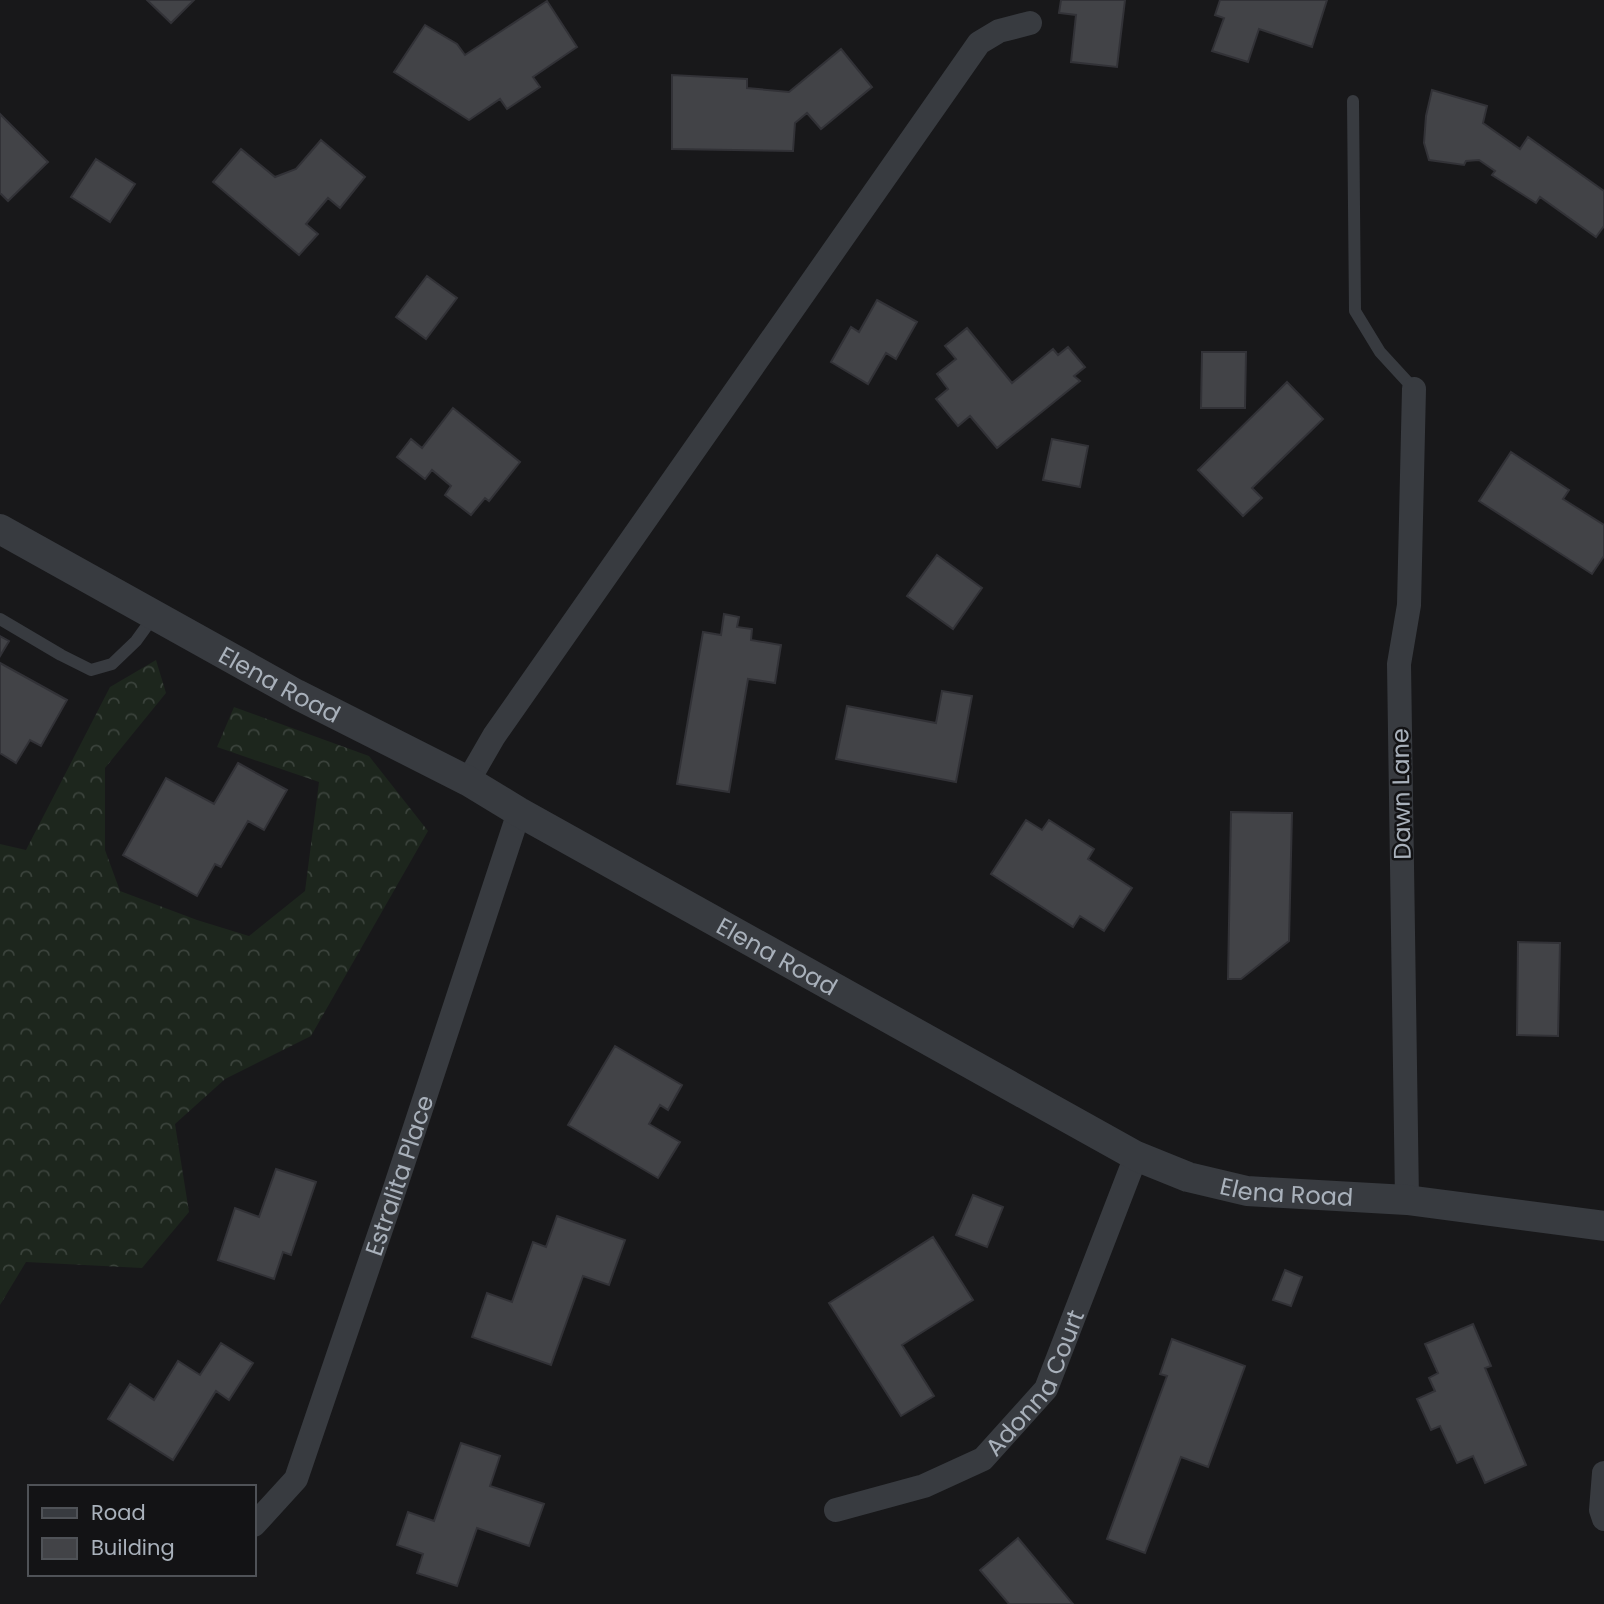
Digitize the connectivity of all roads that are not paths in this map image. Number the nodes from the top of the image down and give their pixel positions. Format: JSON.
{"nodes":[{"id":1,"x":1030,"y":23,"type":"dead end"},
{"id":2,"x":1353,"y":101,"type":"dead end"},
{"id":3,"x":1414,"y":389,"type":"joint"},
{"id":4,"x":0,"y":529,"type":"edge"},
{"id":5,"x":154,"y":615,"type":"junction"},
{"id":6,"x":0,"y":619,"type":"edge"},
{"id":7,"x":468,"y":781,"type":"junction"},
{"id":8,"x":519,"y":811,"type":"junction"},
{"id":9,"x":1136,"y":1156,"type":"junction"},
{"id":10,"x":1407,"y":1200,"type":"junction"},
{"id":11,"x":1604,"y":1226,"type":"edge"},
{"id":12,"x":1604,"y":1473,"type":"edge"},
{"id":13,"x":836,"y":1510,"type":"dead end"},
{"id":14,"x":1604,"y":1519,"type":"edge"},
{"id":15,"x":256,"y":1523,"type":"edge"}],
"edges":[{"from":1,"to":7,"type":"street"},
{"from":2,"to":3,"type":"lane"},
{"from":3,"to":10,"type":"street","name":"Dawn Lane"},
{"from":4,"to":5,"type":"street","name":"Elena Road"},
{"from":5,"to":6,"type":"lane"},
{"from":5,"to":7,"type":"street","name":"Elena Road"},
{"from":7,"to":8,"type":"street","name":"Elena Road"},
{"from":8,"to":9,"type":"street","name":"Elena Road"},
{"from":8,"to":15,"type":"street","name":"Estralita Place"},
{"from":9,"to":10,"type":"street","name":"Elena Road"},
{"from":9,"to":13,"type":"street","name":"Adonna Court"},
{"from":10,"to":11,"type":"street","name":"Elena Road"},
{"from":12,"to":14,"type":"street"}]}
